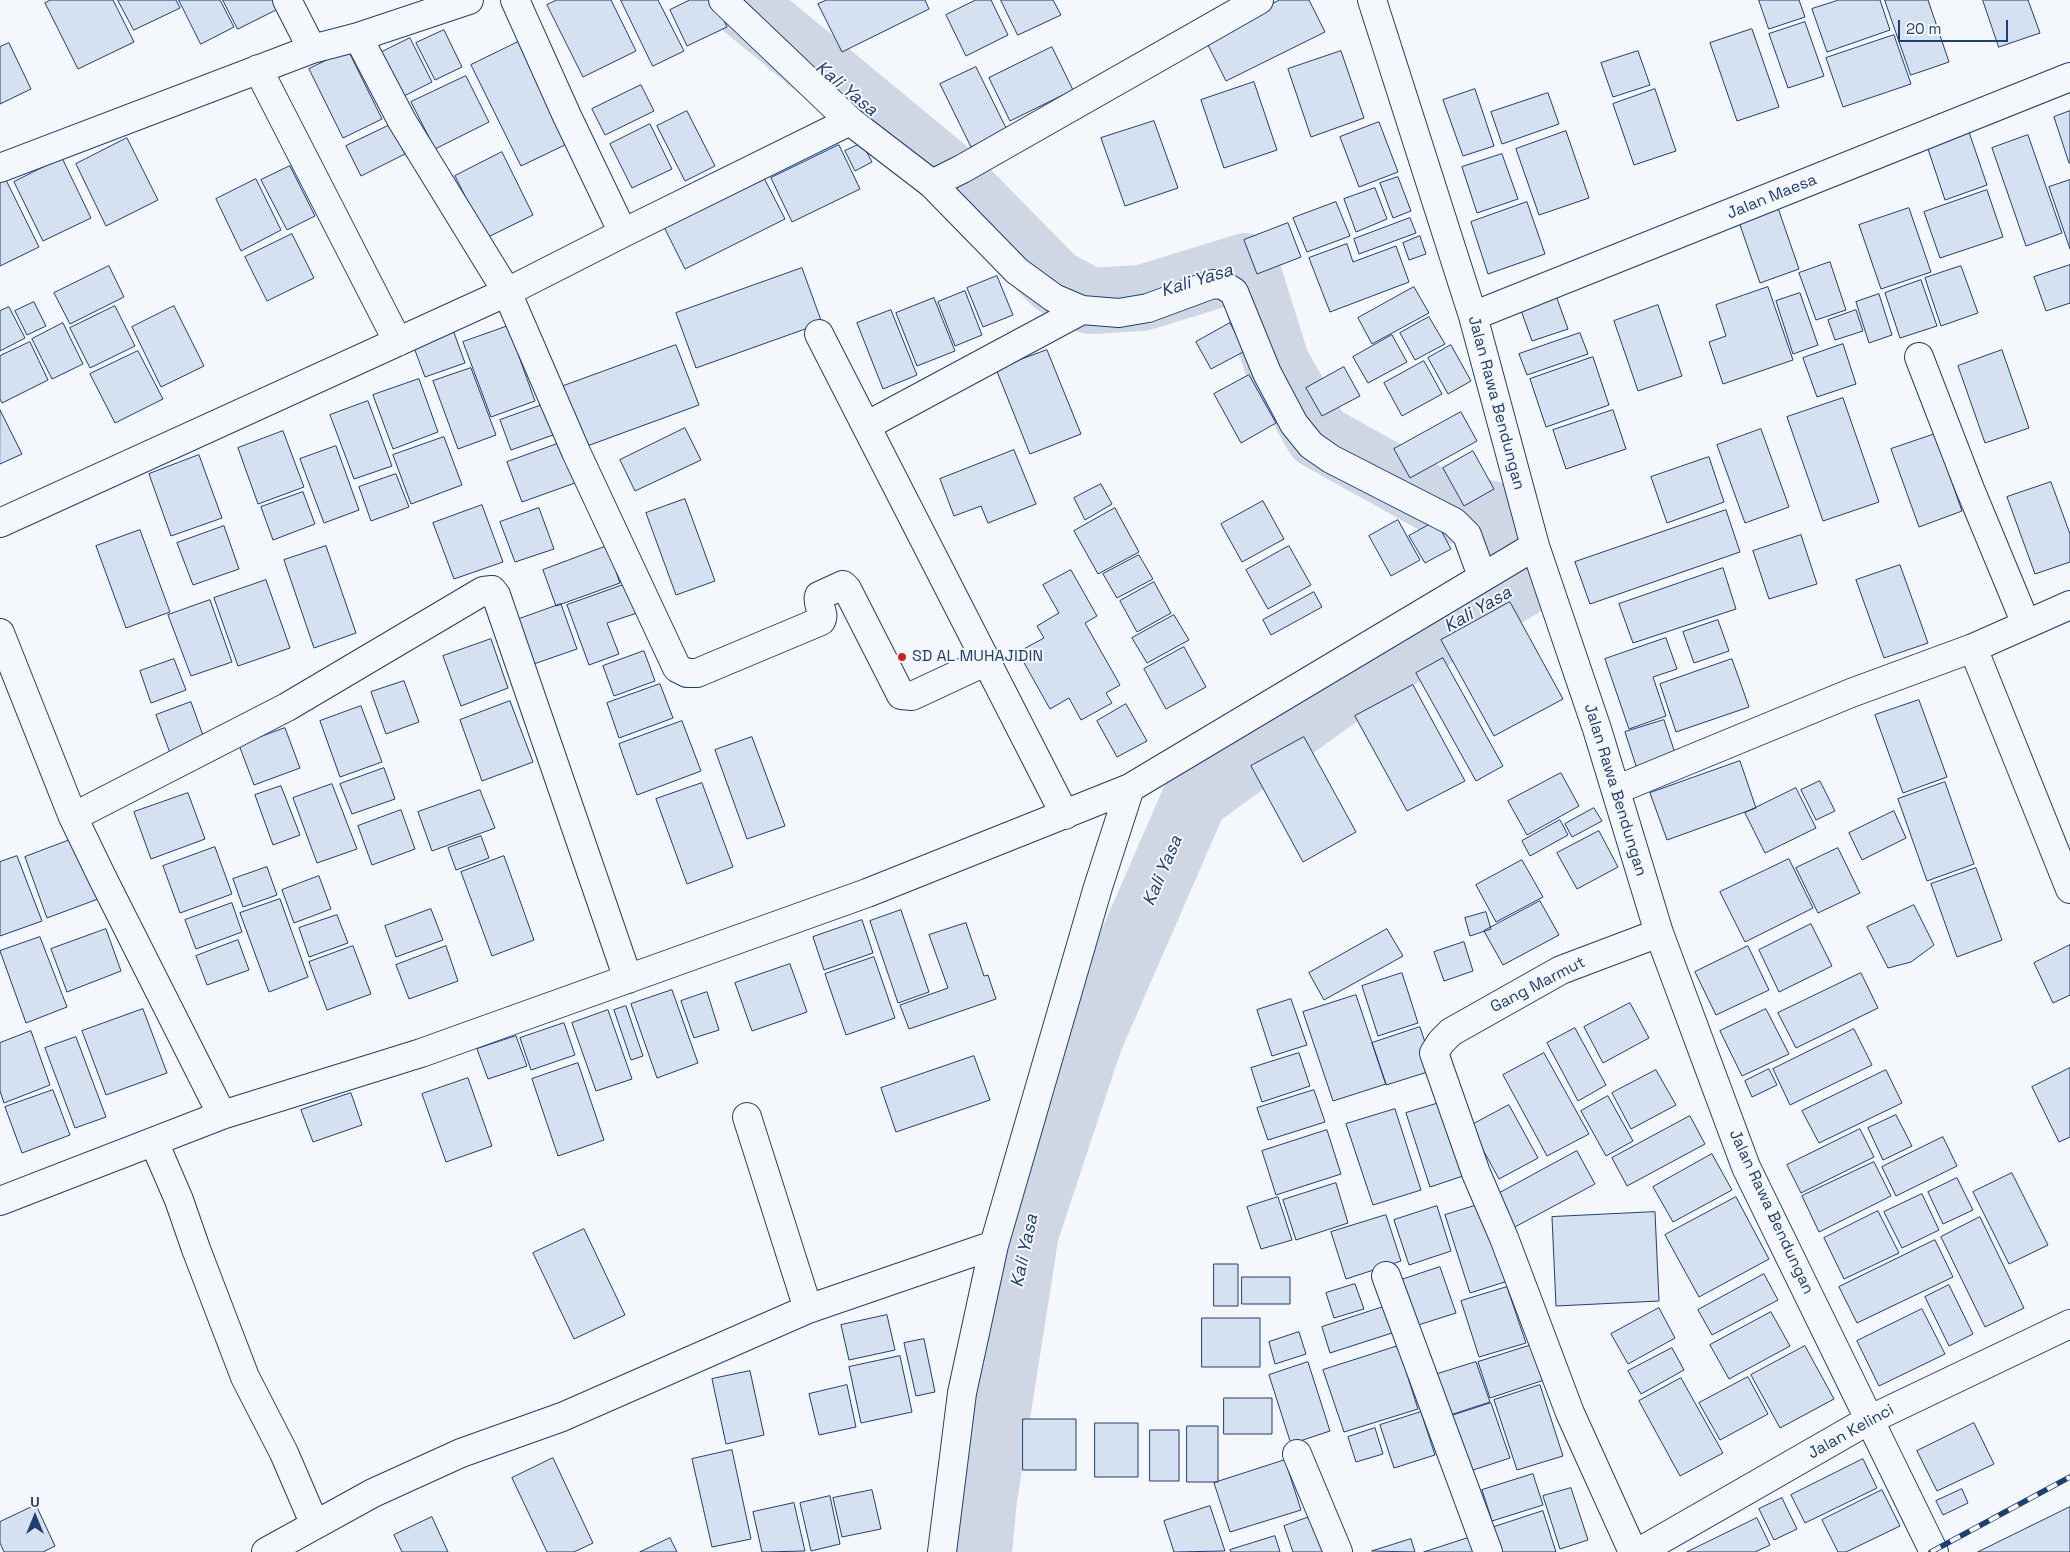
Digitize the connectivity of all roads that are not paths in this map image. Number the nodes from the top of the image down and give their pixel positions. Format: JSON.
{"nodes":[{"id":1,"x":287,"y":0,"type":"edge"},
{"id":2,"x":469,"y":0,"type":"edge"},
{"id":3,"x":516,"y":0,"type":"edge"},
{"id":4,"x":723,"y":0,"type":"edge"},
{"id":5,"x":1259,"y":0,"type":"edge"},
{"id":6,"x":1372,"y":0,"type":"edge"},
{"id":7,"x":358,"y":37,"type":"junction"},
{"id":8,"x":312,"y":49,"type":"junction"},
{"id":9,"x":258,"y":69,"type":"junction"},
{"id":10,"x":2070,"y":77,"type":"edge"},
{"id":11,"x":850,"y":121,"type":"junction"},
{"id":12,"x":0,"y":168,"type":"edge"},
{"id":13,"x":947,"y":177,"type":"junction"},
{"id":14,"x":623,"y":233,"type":"junction"},
{"id":15,"x":507,"y":292,"type":"junction"},
{"id":16,"x":1082,"y":310,"type":"junction"},
{"id":17,"x":1473,"y":316,"type":"junction"},
{"id":18,"x":819,"y":334,"type":"dead end"},
{"id":19,"x":398,"y":342,"type":"junction"},
{"id":20,"x":1919,"y":357,"type":"dead end"},
{"id":21,"x":866,"y":426,"type":"junction"},
{"id":22,"x":0,"y":524,"type":"edge"},
{"id":23,"x":1526,"y":552,"type":"junction"},
{"id":24,"x":1483,"y":576,"type":"junction"},
{"id":25,"x":2070,"y":605,"type":"edge"},
{"id":26,"x":2026,"y":624,"type":"junction"},
{"id":27,"x":0,"y":633,"type":"edge"},
{"id":28,"x":1973,"y":648,"type":"junction"},
{"id":29,"x":986,"y":661,"type":"junction"},
{"id":30,"x":1130,"y":788,"type":"junction"},
{"id":31,"x":1616,"y":790,"type":"junction"},
{"id":32,"x":1065,"y":815,"type":"junction"},
{"id":33,"x":73,"y":817,"type":"junction"},
{"id":34,"x":2070,"y":889,"type":"edge"},
{"id":35,"x":1659,"y":933,"type":"junction"},
{"id":36,"x":628,"y":979,"type":"junction"},
{"id":37,"x":222,"y":1115,"type":"junction"},
{"id":38,"x":747,"y":1116,"type":"dead end"},
{"id":39,"x":154,"y":1142,"type":"junction"},
{"id":40,"x":0,"y":1201,"type":"edge"},
{"id":41,"x":994,"y":1245,"type":"junction"},
{"id":42,"x":1386,"y":1276,"type":"dead end"},
{"id":43,"x":808,"y":1309,"type":"junction"},
{"id":44,"x":2070,"y":1324,"type":"edge"},
{"id":45,"x":1869,"y":1420,"type":"junction"},
{"id":46,"x":1297,"y":1454,"type":"dead end"},
{"id":47,"x":310,"y":1512,"type":"junction"},
{"id":48,"x":266,"y":1552,"type":"edge"},
{"id":49,"x":942,"y":1552,"type":"edge"},
{"id":50,"x":1338,"y":1552,"type":"edge"},
{"id":51,"x":1488,"y":1552,"type":"edge"},
{"id":52,"x":1633,"y":1552,"type":"edge"},
{"id":53,"x":1639,"y":1552,"type":"edge"},
{"id":54,"x":1934,"y":1552,"type":"edge"}],
"edges":[{"from":1,"to":8,"type":"street"},
{"from":2,"to":7,"type":"street"},
{"from":3,"to":14,"type":"street"},
{"from":4,"to":11,"type":"street"},
{"from":5,"to":13,"type":"street"},
{"from":6,"to":17,"type":"street","name":"Jalan Rawa Bendungan"},
{"from":7,"to":8,"type":"street"},
{"from":7,"to":15,"type":"street"},
{"from":8,"to":9,"type":"street"},
{"from":9,"to":12,"type":"street"},
{"from":9,"to":19,"type":"street"},
{"from":10,"to":17,"type":"street","name":"Jalan Maesa"},
{"from":11,"to":13,"type":"street"},
{"from":11,"to":14,"type":"street"},
{"from":13,"to":16,"type":"street"},
{"from":14,"to":15,"type":"street"},
{"from":15,"to":19,"type":"street"},
{"from":15,"to":29,"type":"street"},
{"from":16,"to":21,"type":"street"},
{"from":16,"to":24,"type":"street"},
{"from":17,"to":23,"type":"street","name":"Jalan Rawa Bendungan"},
{"from":18,"to":21,"type":"street"},
{"from":19,"to":22,"type":"street"},
{"from":20,"to":26,"type":"street"},
{"from":21,"to":29,"type":"street"},
{"from":23,"to":24,"type":"street"},
{"from":23,"to":31,"type":"street","name":"Jalan Rawa Bendungan"},
{"from":24,"to":30,"type":"street"},
{"from":25,"to":26,"type":"street"},
{"from":26,"to":28,"type":"street"},
{"from":27,"to":33,"type":"street"},
{"from":28,"to":31,"type":"street"},
{"from":28,"to":34,"type":"street"},
{"from":29,"to":32,"type":"street"},
{"from":30,"to":32,"type":"street"},
{"from":30,"to":41,"type":"street"},
{"from":31,"to":35,"type":"street","name":"Jalan Rawa Bendungan"},
{"from":32,"to":36,"type":"street"},
{"from":33,"to":36,"type":"street"},
{"from":33,"to":37,"type":"street"},
{"from":35,"to":45,"type":"street","name":"Jalan Rawa Bendungan"},
{"from":35,"to":52,"type":"street","name":"Gang Marmut"},
{"from":36,"to":37,"type":"street"},
{"from":37,"to":39,"type":"street"},
{"from":38,"to":43,"type":"street"},
{"from":39,"to":40,"type":"street"},
{"from":39,"to":47,"type":"street"},
{"from":41,"to":43,"type":"street"},
{"from":41,"to":49,"type":"street"},
{"from":42,"to":51,"type":"street"},
{"from":43,"to":47,"type":"street"},
{"from":44,"to":45,"type":"street","name":"Jalan Kelinci"},
{"from":45,"to":53,"type":"street","name":"Jalan Kelinci"},
{"from":45,"to":54,"type":"street","name":"Jalan Rawa Bendungan"},
{"from":46,"to":50,"type":"street"},
{"from":47,"to":48,"type":"street"}]}
